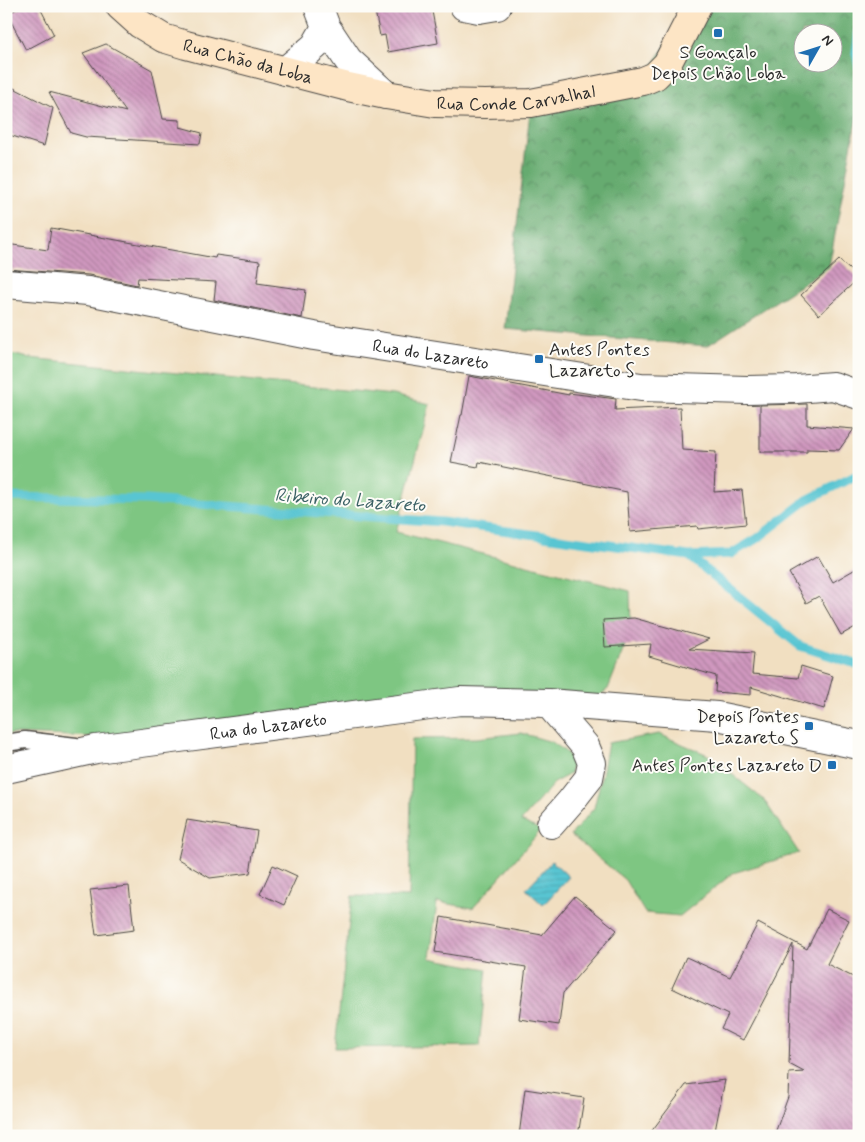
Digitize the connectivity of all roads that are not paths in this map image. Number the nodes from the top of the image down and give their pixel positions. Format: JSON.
{"nodes":[{"id":1,"x":120,"y":6,"type":"edge"},
{"id":2,"x":464,"y":6,"type":"edge"},
{"id":3,"x":497,"y":6,"type":"edge"},
{"id":4,"x":697,"y":6,"type":"edge"},
{"id":5,"x":322,"y":16,"type":"edge"},
{"id":6,"x":285,"y":71,"type":"junction"},
{"id":7,"x":386,"y":95,"type":"junction"},
{"id":8,"x":6,"y":284,"type":"edge"},
{"id":9,"x":859,"y":394,"type":"edge"},
{"id":10,"x":548,"y":703,"type":"junction"},
{"id":11,"x":6,"y":743,"type":"edge"},
{"id":12,"x":859,"y":745,"type":"edge"},
{"id":13,"x":96,"y":749,"type":"junction"},
{"id":14,"x":6,"y":769,"type":"edge"},
{"id":15,"x":551,"y":824,"type":"dead end"}],
"edges":[{"from":1,"to":6,"type":"main road","name":"Rua Chão da Loba"},
{"from":2,"to":3,"type":"street"},
{"from":4,"to":7,"type":"main road","name":"Rua Conde Carvalhal"},
{"from":5,"to":6,"type":"street"},
{"from":5,"to":7,"type":"street"},
{"from":6,"to":7,"type":"main road","name":"Rua Chão da Loba"},
{"from":8,"to":9,"type":"street","name":"Rua do Lazareto"},
{"from":10,"to":12,"type":"street","name":"Rua do Lazareto"},
{"from":10,"to":13,"type":"street","name":"Rua do Lazareto"},
{"from":10,"to":15,"type":"street"},
{"from":11,"to":13,"type":"lane"},
{"from":13,"to":14,"type":"street","name":"Rua do Lazareto"}]}
